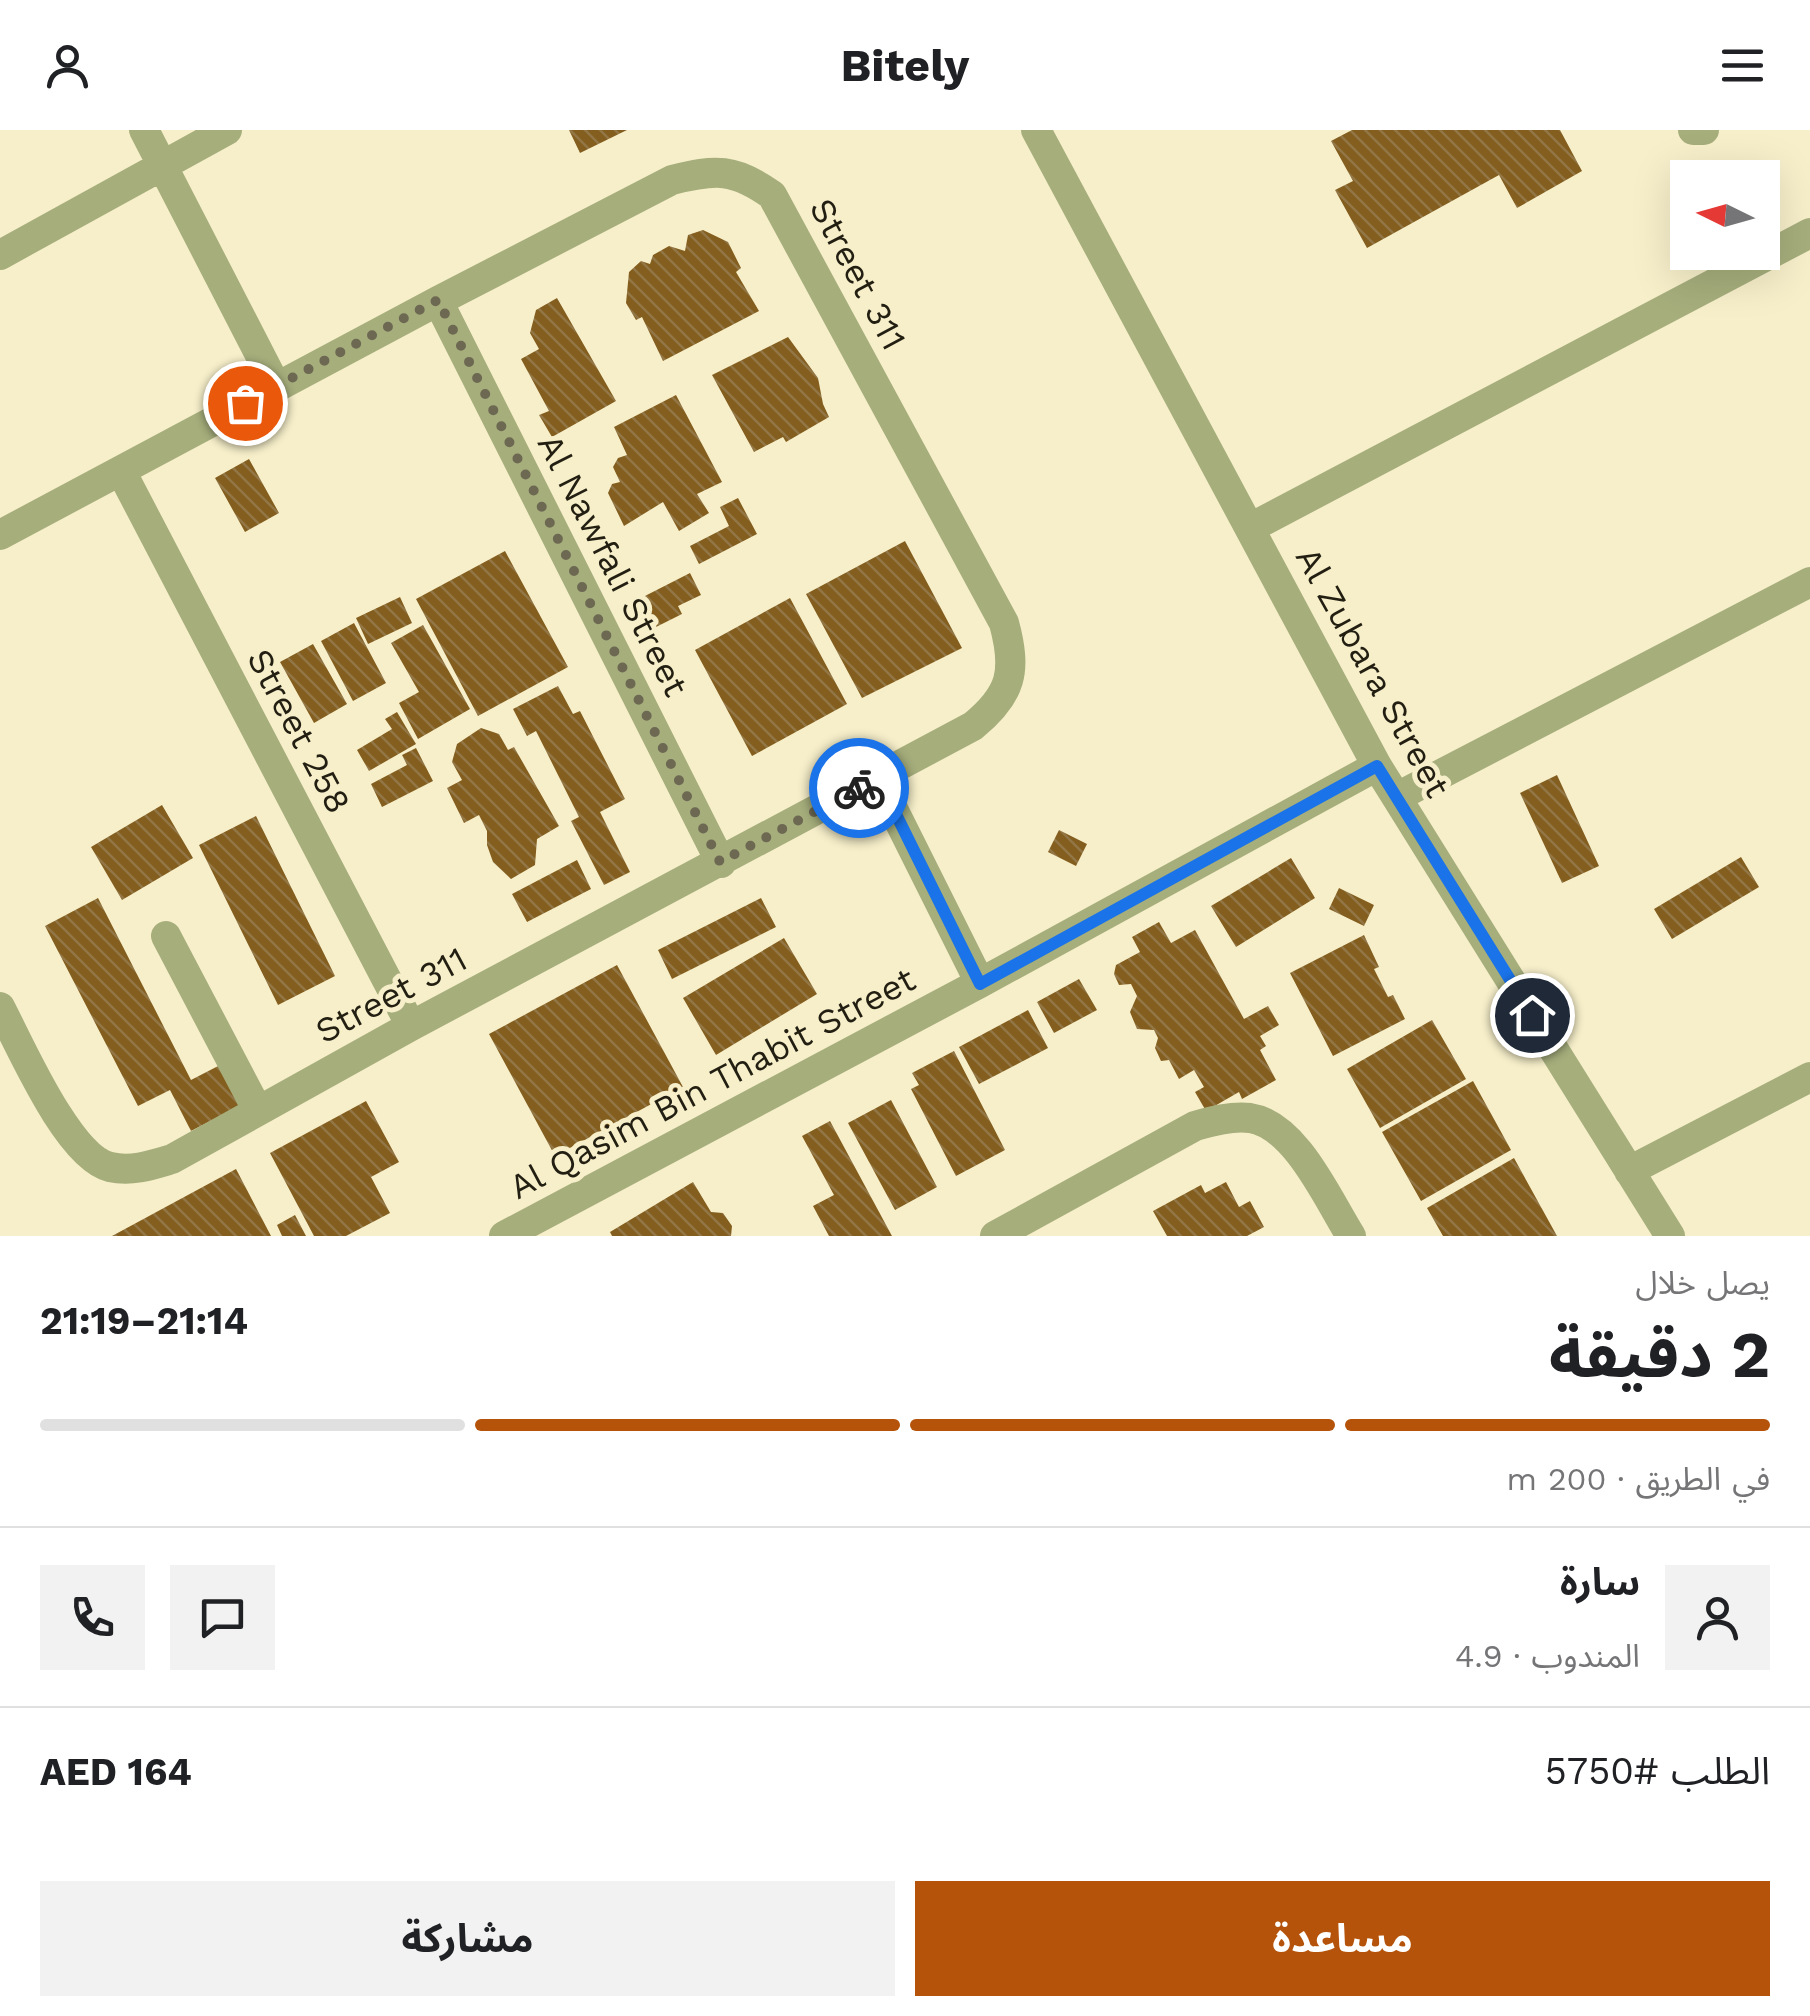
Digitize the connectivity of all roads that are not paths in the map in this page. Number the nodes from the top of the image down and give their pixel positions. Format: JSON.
{"nodes":[{"id":1,"x":144,"y":130,"type":"edge"},
{"id":2,"x":227,"y":130,"type":"edge"},
{"id":3,"x":1036,"y":130,"type":"edge"},
{"id":4,"x":1693,"y":130,"type":"edge"},
{"id":5,"x":1704,"y":130,"type":"edge"},
{"id":6,"x":162,"y":166,"type":"junction"},
{"id":7,"x":1810,"y":233,"type":"edge"},
{"id":8,"x":0,"y":255,"type":"edge"},
{"id":9,"x":438,"y":300,"type":"junction"},
{"id":10,"x":276,"y":386,"type":"junction"},
{"id":11,"x":121,"y":470,"type":"junction"},
{"id":12,"x":1250,"y":528,"type":"junction"},
{"id":13,"x":0,"y":534,"type":"edge"},
{"id":14,"x":1810,"y":582,"type":"edge"},
{"id":15,"x":1377,"y":766,"type":"junction"},
{"id":16,"x":878,"y":778,"type":"junction"},
{"id":17,"x":1397,"y":797,"type":"junction"},
{"id":18,"x":720,"y":862,"type":"junction"},
{"id":19,"x":166,"y":936,"type":"dead end"},
{"id":20,"x":980,"y":984,"type":"junction"},
{"id":21,"x":0,"y":1007,"type":"edge"},
{"id":22,"x":411,"y":1026,"type":"junction"},
{"id":23,"x":1810,"y":1078,"type":"edge"},
{"id":24,"x":258,"y":1111,"type":"junction"},
{"id":25,"x":1629,"y":1172,"type":"junction"},
{"id":26,"x":504,"y":1236,"type":"edge"},
{"id":27,"x":995,"y":1236,"type":"edge"},
{"id":28,"x":1350,"y":1236,"type":"edge"},
{"id":29,"x":1670,"y":1236,"type":"edge"}],
"edges":[{"from":1,"to":6,"type":"street"},
{"from":2,"to":6,"type":"street"},
{"from":3,"to":12,"type":"street","name":"Al Zubara Street"},
{"from":4,"to":5,"type":"street"},
{"from":6,"to":8,"type":"street"},
{"from":6,"to":10,"type":"street"},
{"from":7,"to":12,"type":"street"},
{"from":9,"to":10,"type":"street","name":"Street 311"},
{"from":9,"to":16,"type":"street","name":"Street 311"},
{"from":9,"to":18,"type":"street","name":"Al Nawfali Street"},
{"from":10,"to":11,"type":"street","name":"Street 311"},
{"from":11,"to":13,"type":"street","name":"Street 311"},
{"from":11,"to":22,"type":"street","name":"Street 258"},
{"from":12,"to":15,"type":"street","name":"Al Zubara Street"},
{"from":14,"to":17,"type":"street"},
{"from":15,"to":17,"type":"street","name":"Al Zubara Street"},
{"from":15,"to":20,"type":"street","name":"Al Qasim Bin Thabit Street"},
{"from":16,"to":18,"type":"street","name":"Street 311"},
{"from":16,"to":20,"type":"street"},
{"from":17,"to":25,"type":"street","name":"Al Zubara Street"},
{"from":18,"to":22,"type":"street","name":"Street 311"},
{"from":19,"to":24,"type":"street"},
{"from":20,"to":26,"type":"street","name":"Al Qasim Bin Thabit Street"},
{"from":21,"to":24,"type":"street","name":"Street 311"},
{"from":22,"to":24,"type":"street","name":"Street 311"},
{"from":23,"to":25,"type":"street"},
{"from":25,"to":29,"type":"street","name":"Al Zubara Street"},
{"from":27,"to":28,"type":"street"}]}
